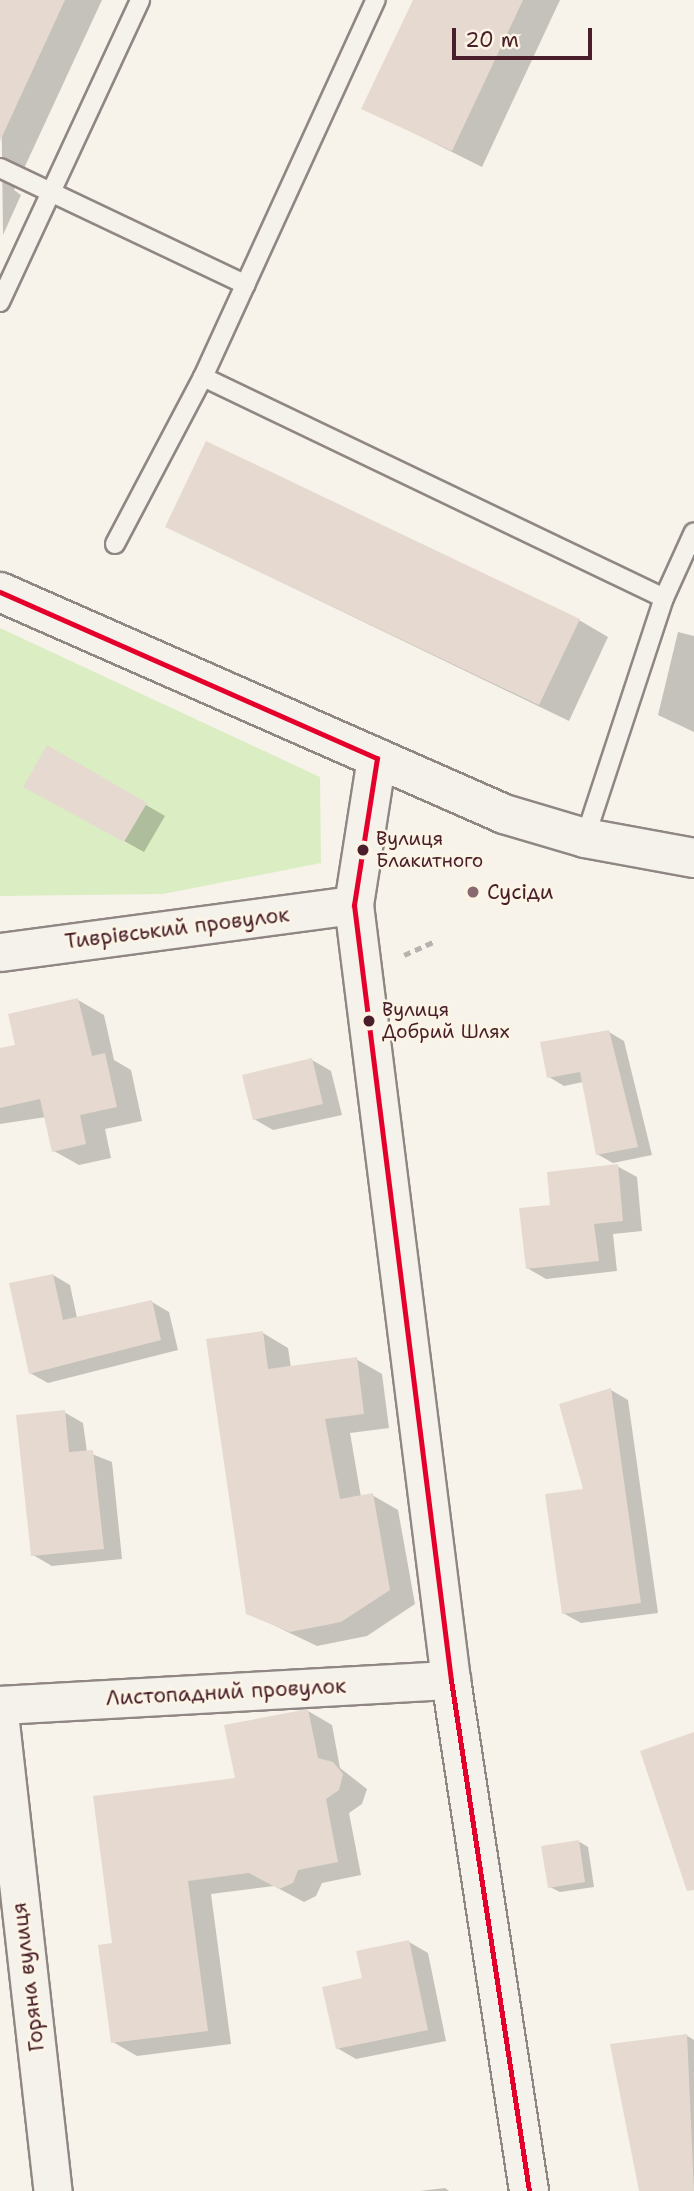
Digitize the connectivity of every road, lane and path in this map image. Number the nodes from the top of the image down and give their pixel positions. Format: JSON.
{"nodes":[{"id":1,"x":140,"y":0,"type":"edge"},
{"id":2,"x":376,"y":0,"type":"edge"},
{"id":3,"x":0,"y":168,"type":"edge"},
{"id":4,"x":52,"y":194,"type":"junction"},
{"id":5,"x":246,"y":285,"type":"junction"},
{"id":6,"x":0,"y":302,"type":"edge"},
{"id":7,"x":204,"y":377,"type":"junction"},
{"id":8,"x":694,"y":532,"type":"edge"},
{"id":9,"x":115,"y":544,"type":"dead end"},
{"id":10,"x":0,"y":593,"type":"edge"},
{"id":11,"x":664,"y":598,"type":"junction"},
{"id":12,"x":377,"y":758,"type":"junction"},
{"id":13,"x":585,"y":838,"type":"junction"},
{"id":14,"x":694,"y":858,"type":"edge"},
{"id":15,"x":354,"y":905,"type":"junction"},
{"id":16,"x":0,"y":952,"type":"edge"},
{"id":17,"x":451,"y":1679,"type":"junction"},
{"id":18,"x":0,"y":1705,"type":"edge"},
{"id":19,"x":1,"y":1744,"type":"edge"},
{"id":20,"x":53,"y":2191,"type":"edge"},
{"id":21,"x":530,"y":2191,"type":"edge"}],
"edges":[{"from":1,"to":4,"type":"lane"},
{"from":2,"to":5,"type":"lane"},
{"from":3,"to":4,"type":"lane"},
{"from":4,"to":5,"type":"lane"},
{"from":4,"to":6,"type":"lane"},
{"from":5,"to":7,"type":"lane"},
{"from":7,"to":9,"type":"lane"},
{"from":7,"to":11,"type":"lane"},
{"from":8,"to":11,"type":"lane"},
{"from":10,"to":12,"type":"street"},
{"from":11,"to":13,"type":"lane"},
{"from":12,"to":13,"type":"street"},
{"from":12,"to":15,"type":"street"},
{"from":13,"to":14,"type":"street"},
{"from":15,"to":16,"type":"street","name":"Тиврівський провулок"},
{"from":15,"to":17,"type":"street"},
{"from":17,"to":18,"type":"street","name":"Листопадний провулок"},
{"from":17,"to":21,"type":"street"},
{"from":19,"to":20,"type":"street","name":"Горяна вулиця"}]}
